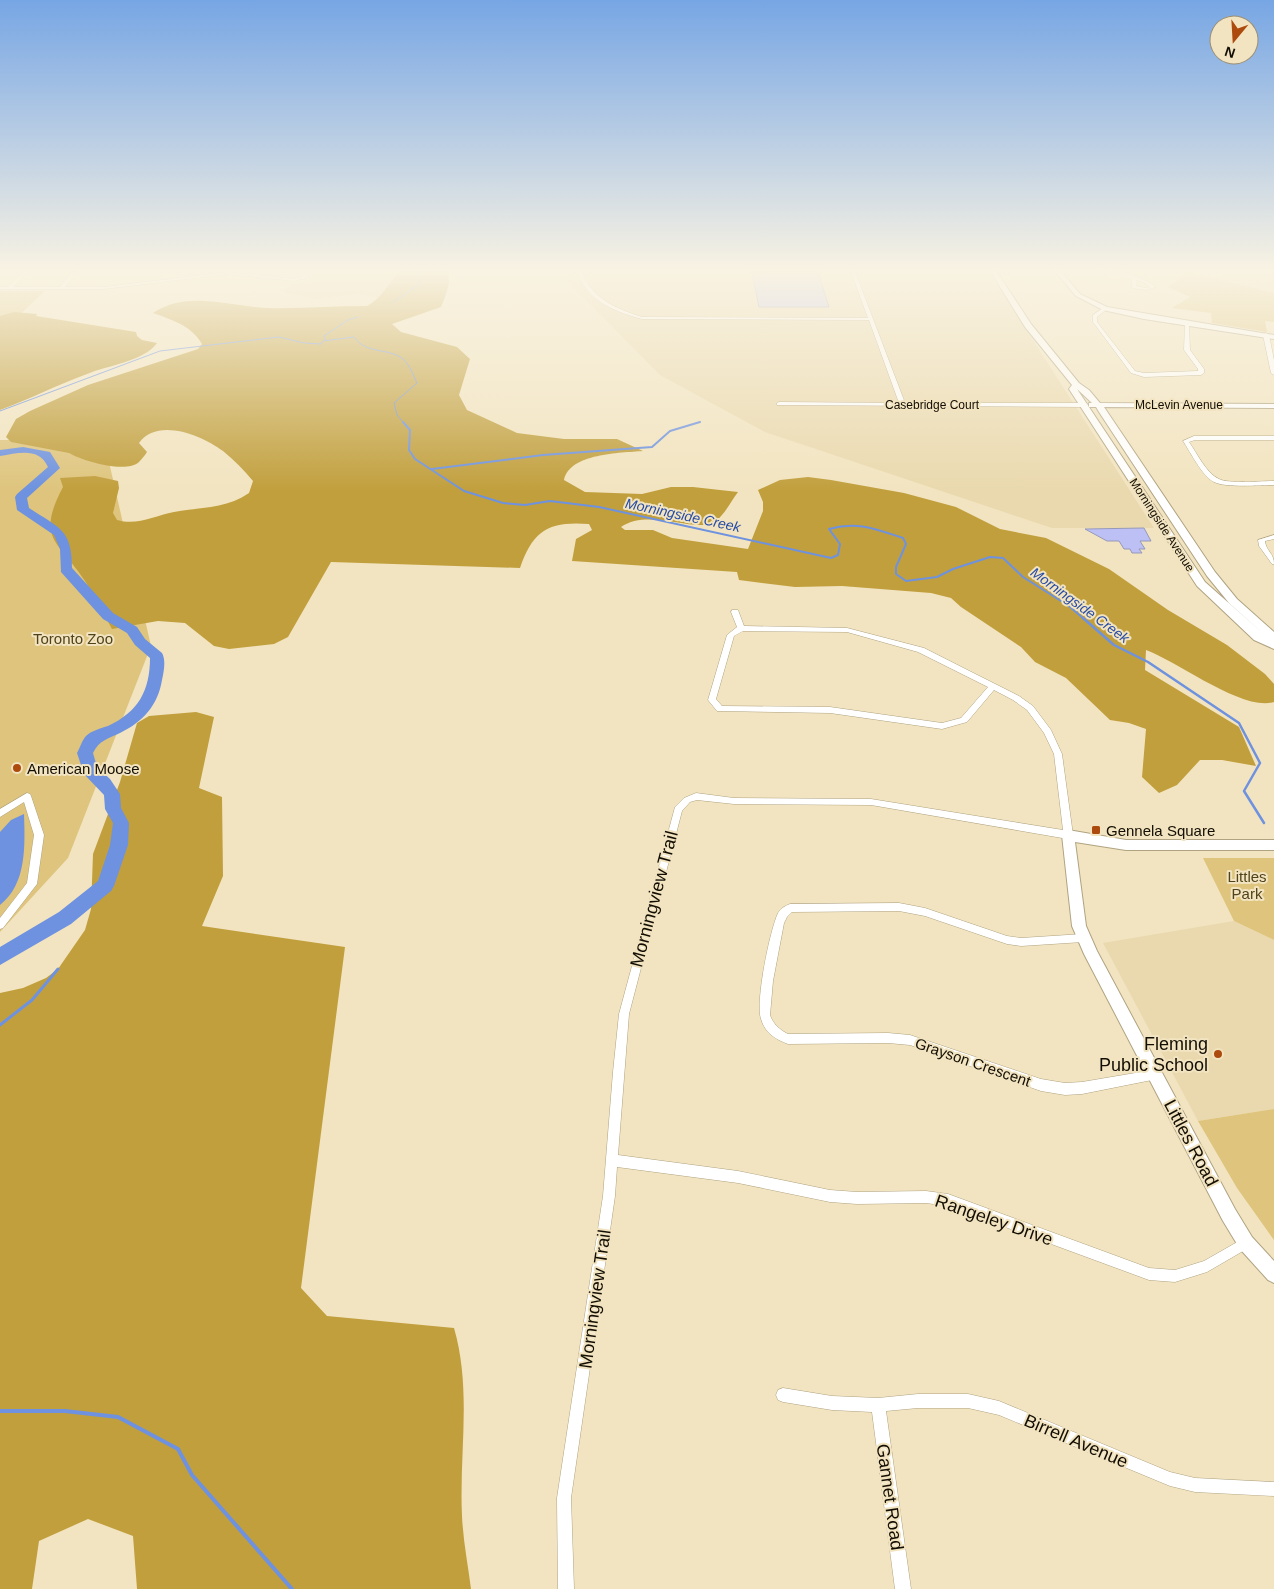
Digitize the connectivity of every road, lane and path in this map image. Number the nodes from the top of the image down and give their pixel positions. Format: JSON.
{"nodes":[{"id":1,"x":880,"y":343,"type":"edge"},
{"id":2,"x":1042,"y":343,"type":"edge"},
{"id":3,"x":1111,"y":343,"type":"edge"},
{"id":4,"x":1187,"y":343,"type":"edge"},
{"id":5,"x":1271,"y":343,"type":"edge"},
{"id":6,"x":1273,"y":365,"type":"edge"},
{"id":7,"x":1274,"y":374,"type":"edge"},
{"id":8,"x":1076,"y":386,"type":"junction"},
{"id":9,"x":779,"y":404,"type":"dead end"},
{"id":10,"x":903,"y":405,"type":"junction"},
{"id":11,"x":1085,"y":405,"type":"junction"},
{"id":12,"x":1097,"y":405,"type":"junction"},
{"id":13,"x":1274,"y":406,"type":"edge"},
{"id":14,"x":1274,"y":438,"type":"edge"},
{"id":15,"x":1274,"y":484,"type":"edge"},
{"id":16,"x":1274,"y":537,"type":"edge"},
{"id":17,"x":1274,"y":562,"type":"edge"},
{"id":18,"x":735,"y":612,"type":"dead end"},
{"id":19,"x":741,"y":628,"type":"junction"},
{"id":20,"x":1274,"y":638,"type":"edge"},
{"id":21,"x":1274,"y":646,"type":"edge"},
{"id":22,"x":993,"y":686,"type":"junction"},
{"id":23,"x":0,"y":813,"type":"edge"},
{"id":24,"x":1068,"y":835,"type":"junction"},
{"id":25,"x":1274,"y":845,"type":"edge"},
{"id":26,"x":0,"y":925,"type":"edge"},
{"id":27,"x":1083,"y":938,"type":"junction"},
{"id":28,"x":1153,"y":1075,"type":"junction"},
{"id":29,"x":612,"y":1160,"type":"junction"},
{"id":30,"x":1246,"y":1243,"type":"junction"},
{"id":31,"x":1274,"y":1274,"type":"edge"},
{"id":32,"x":783,"y":1395,"type":"dead end"},
{"id":33,"x":878,"y":1405,"type":"junction"},
{"id":34,"x":1274,"y":1490,"type":"edge"},
{"id":35,"x":566,"y":1589,"type":"edge"},
{"id":36,"x":903,"y":1589,"type":"edge"}],
"edges":[{"from":1,"to":10,"type":"street"},
{"from":2,"to":8,"type":"main road","name":"Morningside Avenue"},
{"from":3,"to":4,"type":"street"},
{"from":5,"to":6,"type":"street"},
{"from":6,"to":7,"type":"street"},
{"from":8,"to":11,"type":"main road","name":"Morningside Avenue"},
{"from":8,"to":12,"type":"main road","name":"Morningside Avenue"},
{"from":9,"to":10,"type":"street","name":"Casebridge Court"},
{"from":10,"to":11,"type":"street","name":"Casebridge Court"},
{"from":11,"to":12,"type":"main road","name":"McLevin Avenue"},
{"from":11,"to":21,"type":"main road","name":"Morningside Avenue"},
{"from":12,"to":13,"type":"main road","name":"McLevin Avenue"},
{"from":12,"to":20,"type":"main road","name":"Morningside Avenue"},
{"from":14,"to":15,"type":"street"},
{"from":16,"to":17,"type":"street"},
{"from":18,"to":19,"type":"street"},
{"from":19,"to":22,"type":"street"},
{"from":19,"to":22,"type":"street"},
{"from":22,"to":24,"type":"street"},
{"from":23,"to":26,"type":"street"},
{"from":24,"to":25,"type":"main road","name":"Morningview Trail"},
{"from":24,"to":27,"type":"main road","name":"Littles Road"},
{"from":24,"to":29,"type":"street","name":"Morningview Trail"},
{"from":27,"to":28,"type":"main road","name":"Littles Road"},
{"from":27,"to":28,"type":"street","name":"Grayson Crescent"},
{"from":28,"to":30,"type":"main road","name":"Littles Road"},
{"from":29,"to":30,"type":"street","name":"Rangeley Drive"},
{"from":29,"to":35,"type":"street","name":"Morningview Trail"},
{"from":30,"to":31,"type":"main road","name":"Littles Road"},
{"from":32,"to":33,"type":"street","name":"Birrell Avenue"},
{"from":33,"to":34,"type":"street","name":"Birrell Avenue"},
{"from":33,"to":36,"type":"street","name":"Gannet Road"}]}
